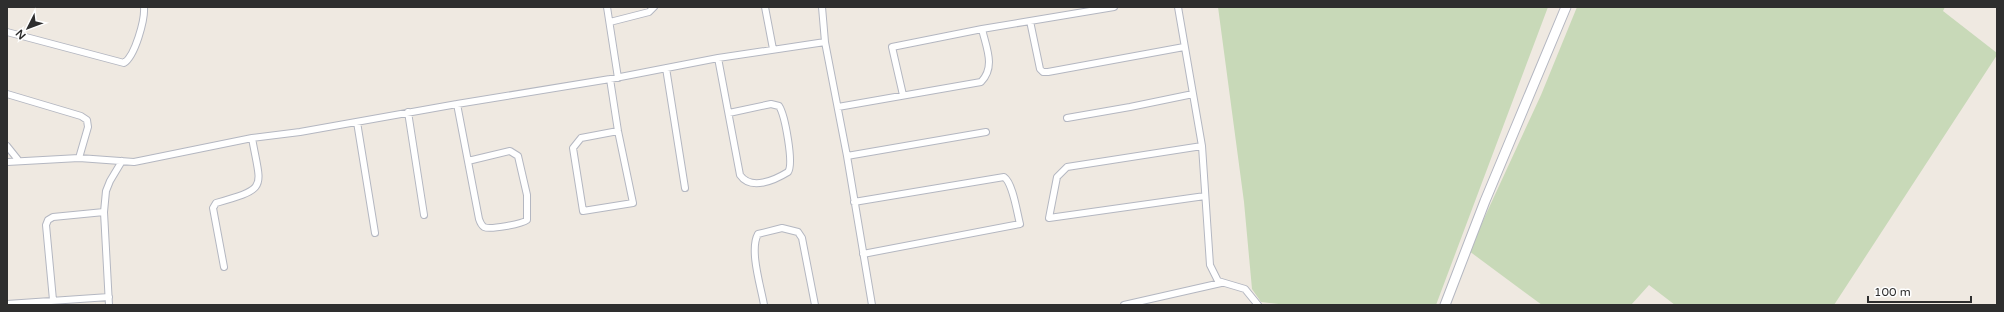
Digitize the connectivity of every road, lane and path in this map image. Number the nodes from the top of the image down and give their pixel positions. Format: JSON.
{"nodes":[{"id":1,"x":144,"y":7,"type":"edge"},
{"id":2,"x":607,"y":7,"type":"edge"},
{"id":3,"x":654,"y":7,"type":"edge"},
{"id":4,"x":765,"y":7,"type":"edge"},
{"id":5,"x":822,"y":7,"type":"edge"},
{"id":6,"x":1114,"y":7,"type":"edge"},
{"id":7,"x":1178,"y":7,"type":"edge"},
{"id":8,"x":1566,"y":7,"type":"edge"},
{"id":9,"x":1030,"y":21,"type":"junction"},
{"id":10,"x":610,"y":22,"type":"junction"},
{"id":11,"x":982,"y":29,"type":"junction"},
{"id":12,"x":7,"y":32,"type":"edge"},
{"id":13,"x":825,"y":42,"type":"junction"},
{"id":14,"x":1184,"y":47,"type":"junction"},
{"id":15,"x":773,"y":50,"type":"junction"},
{"id":16,"x":718,"y":58,"type":"junction"},
{"id":17,"x":666,"y":68,"type":"junction"},
{"id":18,"x":618,"y":78,"type":"junction"},
{"id":19,"x":610,"y":79,"type":"junction"},
{"id":20,"x":7,"y":94,"type":"edge"},
{"id":21,"x":903,"y":94,"type":"junction"},
{"id":22,"x":1193,"y":94,"type":"junction"},
{"id":23,"x":457,"y":104,"type":"junction"},
{"id":24,"x":838,"y":107,"type":"junction"},
{"id":25,"x":408,"y":112,"type":"junction"},
{"id":26,"x":729,"y":113,"type":"junction"},
{"id":27,"x":1067,"y":118,"type":"dead end"},
{"id":28,"x":356,"y":122,"type":"junction"},
{"id":29,"x":618,"y":131,"type":"junction"},
{"id":30,"x":986,"y":132,"type":"dead end"},
{"id":31,"x":252,"y":138,"type":"junction"},
{"id":32,"x":7,"y":146,"type":"edge"},
{"id":33,"x":1202,"y":146,"type":"junction"},
{"id":34,"x":847,"y":156,"type":"junction"},
{"id":35,"x":79,"y":158,"type":"junction"},
{"id":36,"x":19,"y":160,"type":"junction"},
{"id":37,"x":122,"y":161,"type":"junction"},
{"id":38,"x":468,"y":161,"type":"junction"},
{"id":39,"x":7,"y":162,"type":"edge"},
{"id":40,"x":685,"y":188,"type":"dead end"},
{"id":41,"x":1205,"y":196,"type":"junction"},
{"id":42,"x":854,"y":202,"type":"junction"},
{"id":43,"x":104,"y":212,"type":"junction"},
{"id":44,"x":424,"y":215,"type":"dead end"},
{"id":45,"x":375,"y":233,"type":"dead end"},
{"id":46,"x":863,"y":254,"type":"junction"},
{"id":47,"x":224,"y":267,"type":"dead end"},
{"id":48,"x":1221,"y":283,"type":"junction"},
{"id":49,"x":109,"y":297,"type":"junction"},
{"id":50,"x":53,"y":300,"type":"junction"},
{"id":51,"x":7,"y":304,"type":"edge"},
{"id":52,"x":109,"y":305,"type":"edge"},
{"id":53,"x":764,"y":305,"type":"edge"},
{"id":54,"x":815,"y":305,"type":"edge"},
{"id":55,"x":872,"y":305,"type":"edge"},
{"id":56,"x":1124,"y":305,"type":"edge"},
{"id":57,"x":1258,"y":305,"type":"edge"},
{"id":58,"x":1445,"y":305,"type":"edge"}],
"edges":[{"from":1,"to":12,"type":"street"},
{"from":2,"to":10,"type":"street"},
{"from":3,"to":10,"type":"street"},
{"from":4,"to":15,"type":"street"},
{"from":5,"to":13,"type":"street"},
{"from":6,"to":9,"type":"street"},
{"from":7,"to":14,"type":"street"},
{"from":8,"to":58,"type":"street"},
{"from":9,"to":11,"type":"street"},
{"from":9,"to":14,"type":"street"},
{"from":10,"to":18,"type":"street"},
{"from":11,"to":21,"type":"street"},
{"from":11,"to":21,"type":"street"},
{"from":13,"to":15,"type":"street"},
{"from":13,"to":24,"type":"street"},
{"from":14,"to":22,"type":"street"},
{"from":15,"to":16,"type":"street"},
{"from":16,"to":17,"type":"street"},
{"from":16,"to":26,"type":"street"},
{"from":17,"to":18,"type":"street"},
{"from":17,"to":40,"type":"street"},
{"from":18,"to":19,"type":"street"},
{"from":19,"to":23,"type":"street"},
{"from":19,"to":29,"type":"street"},
{"from":20,"to":35,"type":"street"},
{"from":21,"to":24,"type":"street"},
{"from":22,"to":27,"type":"street"},
{"from":22,"to":33,"type":"street"},
{"from":23,"to":25,"type":"street"},
{"from":23,"to":38,"type":"street"},
{"from":24,"to":34,"type":"street"},
{"from":25,"to":28,"type":"street"},
{"from":25,"to":44,"type":"street"},
{"from":26,"to":26,"type":"street"},
{"from":28,"to":31,"type":"street"},
{"from":28,"to":45,"type":"street"},
{"from":29,"to":29,"type":"street"},
{"from":30,"to":34,"type":"street"},
{"from":31,"to":37,"type":"street"},
{"from":31,"to":47,"type":"street"},
{"from":32,"to":36,"type":"street"},
{"from":33,"to":41,"type":"street"},
{"from":33,"to":41,"type":"street"},
{"from":34,"to":42,"type":"street"},
{"from":35,"to":36,"type":"street"},
{"from":35,"to":37,"type":"street"},
{"from":36,"to":39,"type":"street"},
{"from":37,"to":43,"type":"street"},
{"from":38,"to":38,"type":"street"},
{"from":41,"to":48,"type":"street"},
{"from":42,"to":46,"type":"street"},
{"from":42,"to":46,"type":"street"},
{"from":43,"to":49,"type":"street"},
{"from":43,"to":50,"type":"street"},
{"from":46,"to":55,"type":"street"},
{"from":48,"to":56,"type":"street"},
{"from":48,"to":57,"type":"street"},
{"from":49,"to":50,"type":"street"},
{"from":49,"to":52,"type":"street"},
{"from":50,"to":51,"type":"street"},
{"from":53,"to":54,"type":"street"}]}
